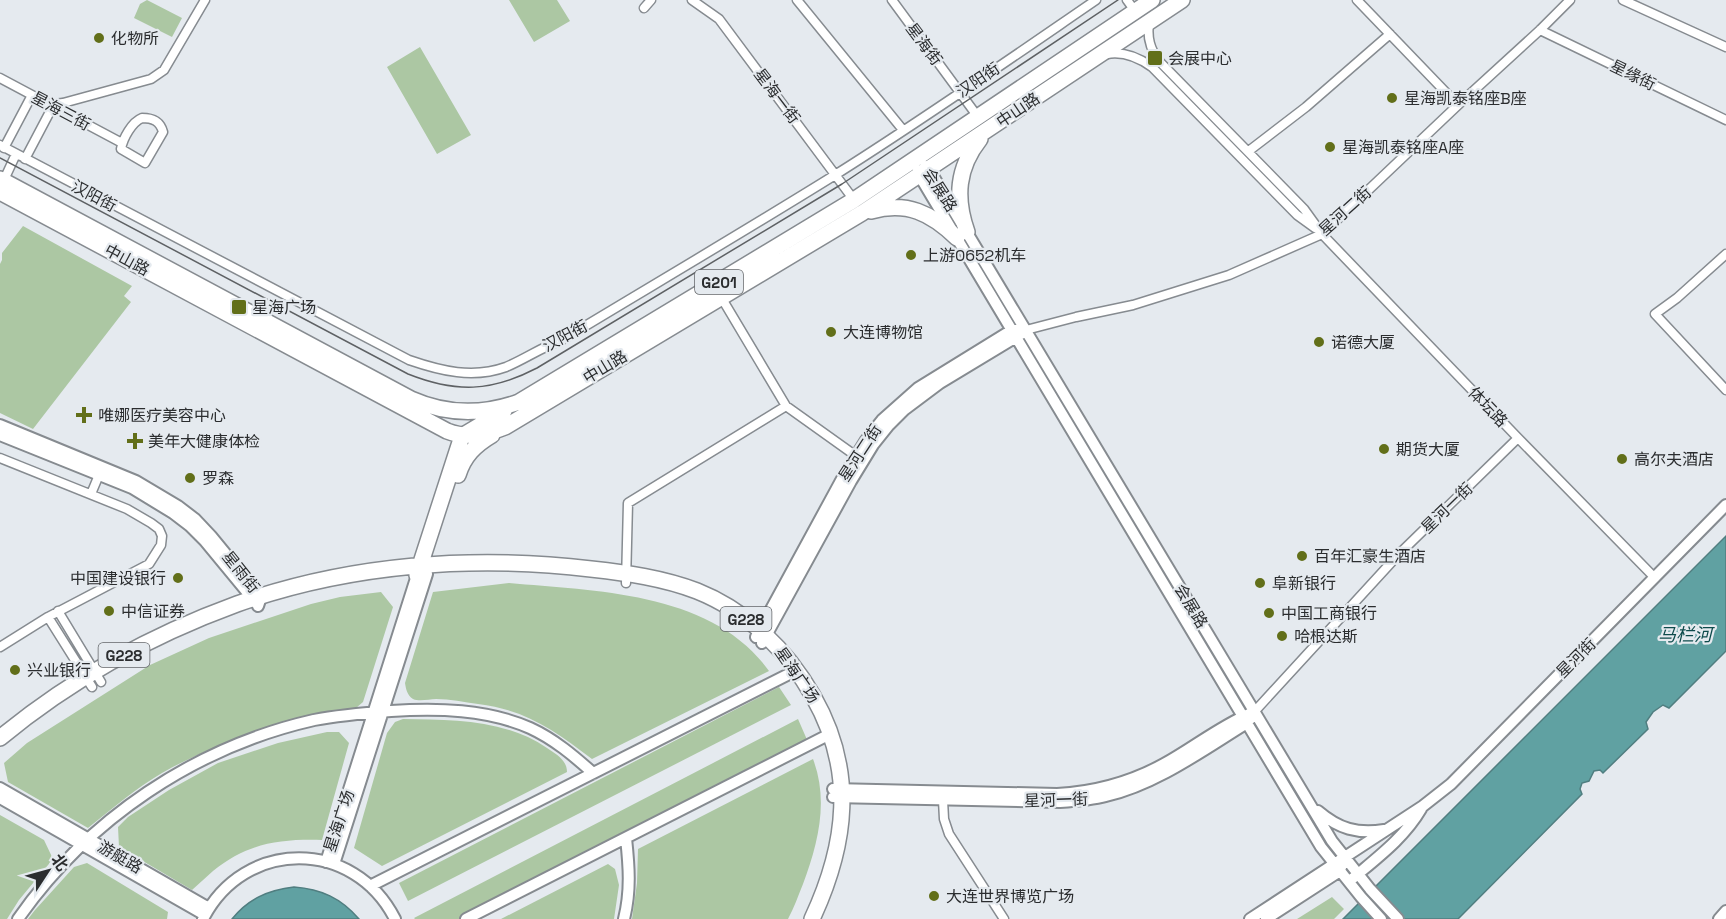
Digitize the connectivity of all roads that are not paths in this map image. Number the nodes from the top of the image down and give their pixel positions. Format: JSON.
{"nodes":[{"id":1,"x":205,"y":0,"type":"edge"},
{"id":2,"x":651,"y":0,"type":"edge"},
{"id":3,"x":692,"y":0,"type":"edge"},
{"id":4,"x":797,"y":0,"type":"edge"},
{"id":5,"x":892,"y":0,"type":"edge"},
{"id":6,"x":1096,"y":0,"type":"edge"},
{"id":7,"x":1152,"y":0,"type":"edge"},
{"id":8,"x":1182,"y":0,"type":"edge"},
{"id":9,"x":1357,"y":0,"type":"edge"},
{"id":10,"x":1570,"y":0,"type":"edge"},
{"id":11,"x":1623,"y":0,"type":"edge"},
{"id":12,"x":1131,"y":6,"type":"edge"},
{"id":13,"x":644,"y":8,"type":"dead end"},
{"id":14,"x":1149,"y":23,"type":"junction"},
{"id":15,"x":1540,"y":30,"type":"junction"},
{"id":16,"x":1390,"y":34,"type":"junction"},
{"id":17,"x":1726,"y":46,"type":"edge"},
{"id":18,"x":1100,"y":56,"type":"junction"},
{"id":19,"x":0,"y":78,"type":"edge"},
{"id":20,"x":960,"y":92,"type":"junction"},
{"id":21,"x":32,"y":95,"type":"junction"},
{"id":22,"x":1458,"y":105,"type":"junction"},
{"id":23,"x":53,"y":107,"type":"junction"},
{"id":24,"x":978,"y":117,"type":"junction"},
{"id":25,"x":1726,"y":120,"type":"edge"},
{"id":26,"x":990,"y":129,"type":"junction"},
{"id":27,"x":903,"y":130,"type":"junction"},
{"id":28,"x":122,"y":143,"type":"junction"},
{"id":29,"x":2,"y":146,"type":"edge"},
{"id":30,"x":1250,"y":150,"type":"dead end"},
{"id":31,"x":16,"y":154,"type":"junction"},
{"id":32,"x":916,"y":158,"type":"junction"},
{"id":33,"x":25,"y":159,"type":"junction"},
{"id":34,"x":924,"y":172,"type":"junction"},
{"id":35,"x":835,"y":175,"type":"junction"},
{"id":36,"x":1,"y":185,"type":"edge"},
{"id":37,"x":858,"y":207,"type":"junction"},
{"id":38,"x":1322,"y":234,"type":"junction"},
{"id":39,"x":962,"y":235,"type":"junction"},
{"id":40,"x":1726,"y":254,"type":"edge"},
{"id":41,"x":722,"y":297,"type":"junction"},
{"id":42,"x":1026,"y":330,"type":"junction"},
{"id":43,"x":1014,"y":334,"type":"junction"},
{"id":44,"x":1726,"y":390,"type":"edge"},
{"id":45,"x":519,"y":402,"type":"junction"},
{"id":46,"x":786,"y":406,"type":"junction"},
{"id":47,"x":0,"y":425,"type":"edge"},
{"id":48,"x":505,"y":427,"type":"junction"},
{"id":49,"x":0,"y":435,"type":"edge"},
{"id":50,"x":462,"y":436,"type":"junction"},
{"id":51,"x":1518,"y":438,"type":"junction"},
{"id":52,"x":856,"y":456,"type":"junction"},
{"id":53,"x":0,"y":458,"type":"edge"},
{"id":54,"x":98,"y":469,"type":"junction"},
{"id":55,"x":88,"y":493,"type":"junction"},
{"id":56,"x":1726,"y":506,"type":"edge"},
{"id":57,"x":423,"y":570,"type":"junction"},
{"id":58,"x":626,"y":578,"type":"junction"},
{"id":59,"x":1655,"y":578,"type":"junction"},
{"id":60,"x":257,"y":601,"type":"junction"},
{"id":61,"x":58,"y":611,"type":"junction"},
{"id":62,"x":48,"y":617,"type":"junction"},
{"id":63,"x":761,"y":636,"type":"junction"},
{"id":64,"x":0,"y":648,"type":"edge"},
{"id":65,"x":793,"y":672,"type":"junction"},
{"id":66,"x":94,"y":680,"type":"junction"},
{"id":67,"x":1255,"y":711,"type":"junction"},
{"id":68,"x":378,"y":712,"type":"junction"},
{"id":69,"x":1245,"y":720,"type":"junction"},
{"id":70,"x":826,"y":736,"type":"junction"},
{"id":71,"x":0,"y":738,"type":"edge"},
{"id":72,"x":0,"y":750,"type":"edge"},
{"id":73,"x":593,"y":773,"type":"junction"},
{"id":74,"x":0,"y":788,"type":"edge"},
{"id":75,"x":837,"y":793,"type":"junction"},
{"id":76,"x":0,"y":798,"type":"edge"},
{"id":77,"x":1307,"y":799,"type":"junction"},
{"id":78,"x":943,"y":800,"type":"junction"},
{"id":79,"x":1423,"y":806,"type":"junction"},
{"id":80,"x":1387,"y":830,"type":"junction"},
{"id":81,"x":626,"y":838,"type":"junction"},
{"id":82,"x":85,"y":842,"type":"junction"},
{"id":83,"x":1345,"y":857,"type":"junction"},
{"id":84,"x":330,"y":863,"type":"junction"},
{"id":85,"x":1337,"y":867,"type":"junction"},
{"id":86,"x":1358,"y":874,"type":"junction"},
{"id":87,"x":1349,"y":882,"type":"junction"},
{"id":88,"x":370,"y":886,"type":"junction"},
{"id":89,"x":1726,"y":911,"type":"edge"},
{"id":90,"x":206,"y":914,"type":"edge"},
{"id":91,"x":18,"y":919,"type":"edge"},
{"id":92,"x":395,"y":919,"type":"edge"},
{"id":93,"x":466,"y":919,"type":"edge"},
{"id":94,"x":624,"y":919,"type":"edge"},
{"id":95,"x":802,"y":919,"type":"edge"},
{"id":96,"x":812,"y":919,"type":"edge"},
{"id":97,"x":1004,"y":919,"type":"edge"},
{"id":98,"x":1250,"y":919,"type":"edge"},
{"id":99,"x":1266,"y":919,"type":"edge"},
{"id":100,"x":1381,"y":919,"type":"edge"},
{"id":101,"x":1398,"y":919,"type":"edge"},
{"id":102,"x":1719,"y":919,"type":"edge"}],
"edges":[{"from":1,"to":23,"type":"street"},
{"from":2,"to":13,"type":"street"},
{"from":3,"to":35,"type":"street","name":"星海一街"},
{"from":4,"to":27,"type":"street"},
{"from":5,"to":20,"type":"street","name":"星海街"},
{"from":6,"to":20,"type":"street","name":"汉阳街"},
{"from":7,"to":12,"type":"highway","name":"中山路","number":"G201"},
{"from":8,"to":14,"type":"highway","name":"中山路","number":"G201"},
{"from":9,"to":16,"type":"street"},
{"from":10,"to":15,"type":"street","name":"星河二街"},
{"from":11,"to":17,"type":"street"},
{"from":12,"to":24,"type":"highway","name":"中山路","number":"G201"},
{"from":14,"to":18,"type":"highway","name":"中山路","number":"G201"},
{"from":14,"to":38,"type":"street","name":"体坛路"},
{"from":15,"to":22,"type":"street","name":"星河二街"},
{"from":15,"to":25,"type":"street","name":"星缘街"},
{"from":16,"to":22,"type":"street"},
{"from":16,"to":30,"type":"street"},
{"from":18,"to":26,"type":"highway","name":"中山路","number":"G201"},
{"from":18,"to":38,"type":"street","name":"体坛路"},
{"from":19,"to":21,"type":"street","name":"星海三街"},
{"from":20,"to":24,"type":"street","name":"星海街"},
{"from":20,"to":27,"type":"street","name":"汉阳街"},
{"from":21,"to":23,"type":"street","name":"星海三街"},
{"from":21,"to":29,"type":"street"},
{"from":22,"to":38,"type":"street","name":"星河二街"},
{"from":23,"to":28,"type":"street","name":"星海三街"},
{"from":23,"to":33,"type":"street"},
{"from":24,"to":32,"type":"highway","name":"中山路","number":"G201"},
{"from":26,"to":34,"type":"highway","name":"中山路","number":"G201"},
{"from":26,"to":39,"type":"highway"},
{"from":27,"to":35,"type":"street","name":"汉阳街"},
{"from":28,"to":28,"type":"street","name":"星海三街"},
{"from":29,"to":31,"type":"street","name":"汉阳街"},
{"from":31,"to":33,"type":"street","name":"汉阳街"},
{"from":31,"to":36,"type":"street"},
{"from":32,"to":34,"type":"street","name":"会展路"},
{"from":32,"to":37,"type":"highway","name":"中山路","number":"G201"},
{"from":33,"to":35,"type":"street","name":"汉阳街"},
{"from":34,"to":37,"type":"highway","name":"中山路","number":"G201"},
{"from":34,"to":39,"type":"street","name":"会展路"},
{"from":35,"to":37,"type":"street","name":"星海一街"},
{"from":36,"to":45,"type":"highway","name":"中山路","number":"G201"},
{"from":36,"to":50,"type":"highway","name":"中山路"},
{"from":37,"to":39,"type":"highway"},
{"from":37,"to":41,"type":"highway","name":"中山路","number":"G201"},
{"from":37,"to":45,"type":"highway","name":"中山路","number":"G201"},
{"from":38,"to":42,"type":"street","name":"星河二街"},
{"from":38,"to":51,"type":"street","name":"体坛路"},
{"from":39,"to":42,"type":"street","name":"会展路"},
{"from":39,"to":43,"type":"street","name":"会展路"},
{"from":40,"to":44,"type":"street"},
{"from":41,"to":46,"type":"street"},
{"from":41,"to":48,"type":"highway","name":"中山路","number":"G201"},
{"from":42,"to":43,"type":"street","name":"星河二街"},
{"from":42,"to":67,"type":"street","name":"会展路"},
{"from":43,"to":52,"type":"street","name":"星河二街"},
{"from":43,"to":63,"type":"street","name":"星河二街"},
{"from":43,"to":69,"type":"street","name":"会展路"},
{"from":45,"to":50,"type":"highway"},
{"from":46,"to":52,"type":"street"},
{"from":46,"to":58,"type":"street"},
{"from":47,"to":54,"type":"street","name":"星雨街"},
{"from":48,"to":50,"type":"highway","name":"中山路","number":"G201"},
{"from":48,"to":57,"type":"highway"},
{"from":49,"to":54,"type":"street","name":"星雨街"},
{"from":50,"to":57,"type":"highway"},
{"from":51,"to":59,"type":"street","name":"体坛路"},
{"from":51,"to":67,"type":"street","name":"星河一街"},
{"from":52,"to":63,"type":"street","name":"星河二街"},
{"from":53,"to":55,"type":"street"},
{"from":54,"to":55,"type":"street"},
{"from":54,"to":60,"type":"street","name":"星雨街"},
{"from":55,"to":61,"type":"street"},
{"from":56,"to":59,"type":"street","name":"星河街"},
{"from":57,"to":58,"type":"highway","name":"星海广场","number":"G228"},
{"from":57,"to":60,"type":"highway","name":"星海广场","number":"G228"},
{"from":57,"to":68,"type":"street","name":"星海广场"},
{"from":58,"to":63,"type":"highway","name":"星海广场","number":"G228"},
{"from":59,"to":79,"type":"street","name":"星河街"},
{"from":60,"to":66,"type":"highway","name":"星海广场","number":"G228"},
{"from":61,"to":62,"type":"street"},
{"from":61,"to":66,"type":"street"},
{"from":62,"to":64,"type":"street"},
{"from":62,"to":66,"type":"street"},
{"from":63,"to":65,"type":"highway","name":"星海广场","number":"G228"},
{"from":65,"to":70,"type":"highway","name":"星海广场","number":"G228"},
{"from":65,"to":73,"type":"street"},
{"from":66,"to":71,"type":"highway","name":"星海广场","number":"G228"},
{"from":66,"to":72,"type":"highway","name":"星海广场","number":"G228"},
{"from":67,"to":69,"type":"street","name":"星河一街"},
{"from":67,"to":77,"type":"street","name":"会展路"},
{"from":68,"to":73,"type":"street"},
{"from":68,"to":82,"type":"street"},
{"from":68,"to":84,"type":"street","name":"星海广场"},
{"from":69,"to":75,"type":"street","name":"星河一街"},
{"from":69,"to":78,"type":"street","name":"星河一街"},
{"from":69,"to":85,"type":"street","name":"会展路"},
{"from":70,"to":75,"type":"highway","name":"星海广场","number":"G228"},
{"from":70,"to":81,"type":"street"},
{"from":73,"to":88,"type":"street"},
{"from":74,"to":82,"type":"street","name":"游艇路"},
{"from":75,"to":78,"type":"street","name":"星河一街"},
{"from":75,"to":95,"type":"highway","name":"星海广场","number":"G228"},
{"from":75,"to":96,"type":"highway","name":"星海广场","number":"G228"},
{"from":76,"to":82,"type":"street","name":"游艇路"},
{"from":77,"to":80,"type":"street"},
{"from":77,"to":83,"type":"street","name":"会展路"},
{"from":78,"to":97,"type":"street"},
{"from":79,"to":80,"type":"street","name":"星河街"},
{"from":79,"to":86,"type":"street","name":"星河街"},
{"from":80,"to":83,"type":"street","name":"星河街"},
{"from":81,"to":93,"type":"street"},
{"from":81,"to":94,"type":"street"},
{"from":82,"to":90,"type":"street","name":"游艇路"},
{"from":82,"to":91,"type":"street"},
{"from":83,"to":85,"type":"street"},
{"from":83,"to":86,"type":"street","name":"会展路"},
{"from":84,"to":88,"type":"street"},
{"from":84,"to":90,"type":"street"},
{"from":85,"to":87,"type":"street","name":"会展路"},
{"from":85,"to":98,"type":"street"},
{"from":85,"to":99,"type":"street"},
{"from":86,"to":87,"type":"street","name":"星河街"},
{"from":86,"to":101,"type":"street","name":"会展路"},
{"from":87,"to":100,"type":"street","name":"会展路"},
{"from":88,"to":92,"type":"street"},
{"from":89,"to":102,"type":"street"}]}
